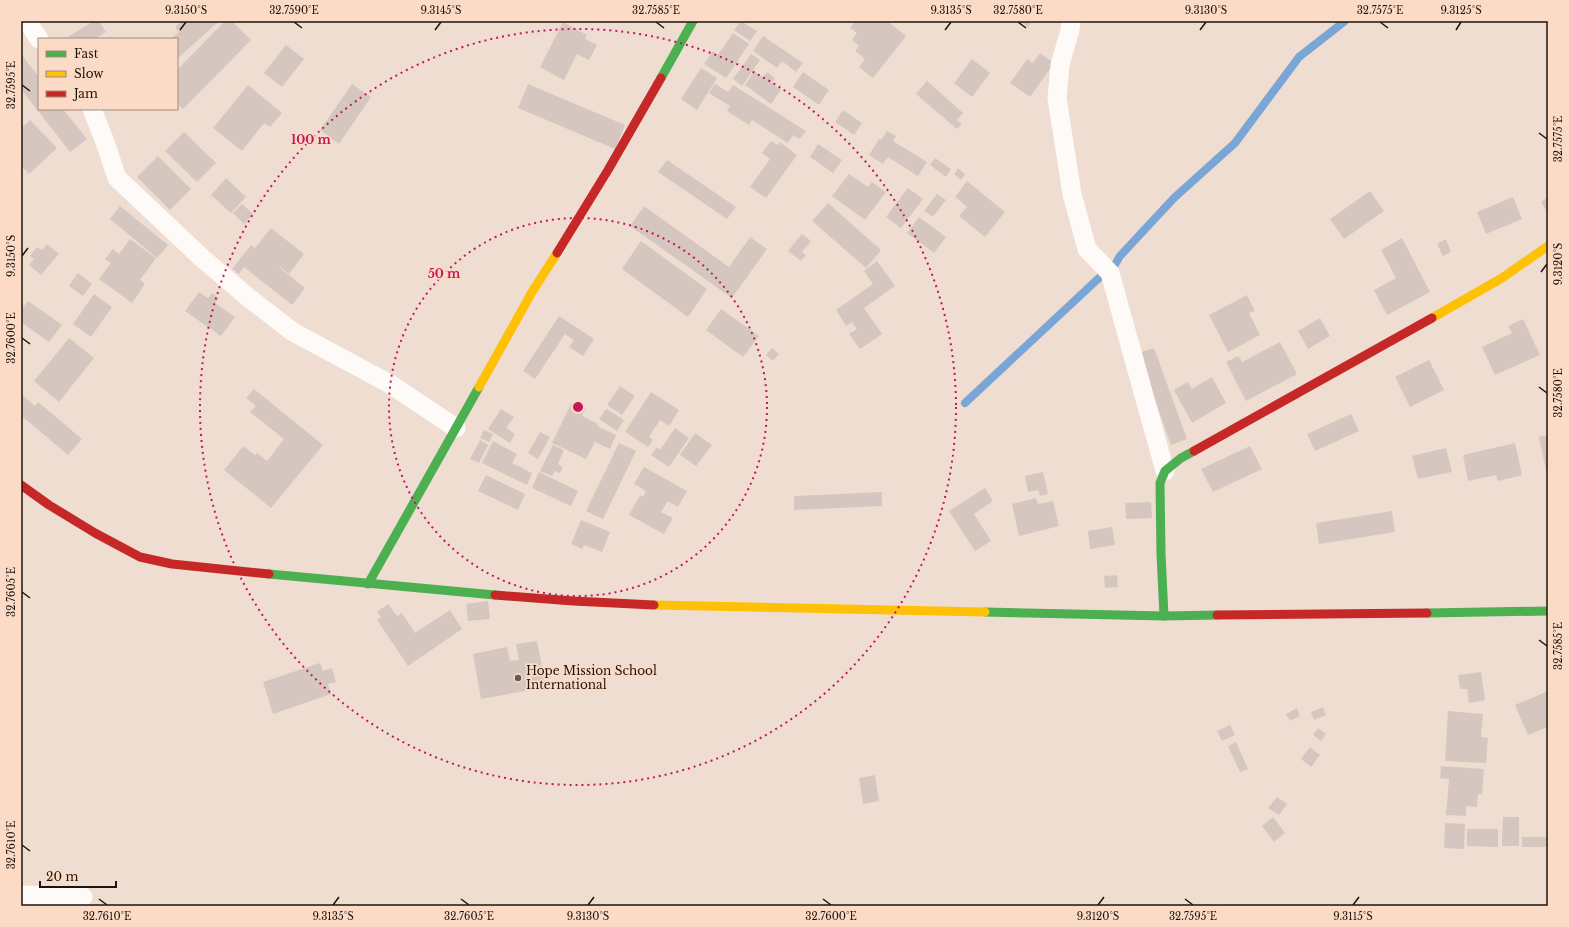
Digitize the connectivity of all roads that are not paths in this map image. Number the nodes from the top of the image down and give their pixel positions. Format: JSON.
{"nodes":[{"id":1,"x":27,"y":21,"type":"edge"},
{"id":2,"x":693,"y":21,"type":"edge"},
{"id":3,"x":1071,"y":21,"type":"edge"},
{"id":4,"x":38,"y":38,"type":"edge"},
{"id":5,"x":92,"y":110,"type":"edge"},
{"id":6,"x":1548,"y":246,"type":"edge"},
{"id":7,"x":456,"y":428,"type":"junction"},
{"id":8,"x":1165,"y":471,"type":"junction"},
{"id":9,"x":21,"y":485,"type":"edge"},
{"id":10,"x":368,"y":584,"type":"junction"},
{"id":11,"x":1548,"y":611,"type":"edge"},
{"id":12,"x":1164,"y":616,"type":"junction"},
{"id":13,"x":21,"y":895,"type":"edge"},
{"id":14,"x":83,"y":897,"type":"dead end"}],
"edges":[{"from":1,"to":4,"type":"street"},
{"from":2,"to":7,"type":"street"},
{"from":3,"to":8,"type":"street"},
{"from":5,"to":7,"type":"street"},
{"from":6,"to":8,"type":"street"},
{"from":7,"to":10,"type":"street"},
{"from":8,"to":12,"type":"street"},
{"from":9,"to":10,"type":"street"},
{"from":10,"to":12,"type":"street"},
{"from":11,"to":12,"type":"street"},
{"from":13,"to":14,"type":"street"}]}
